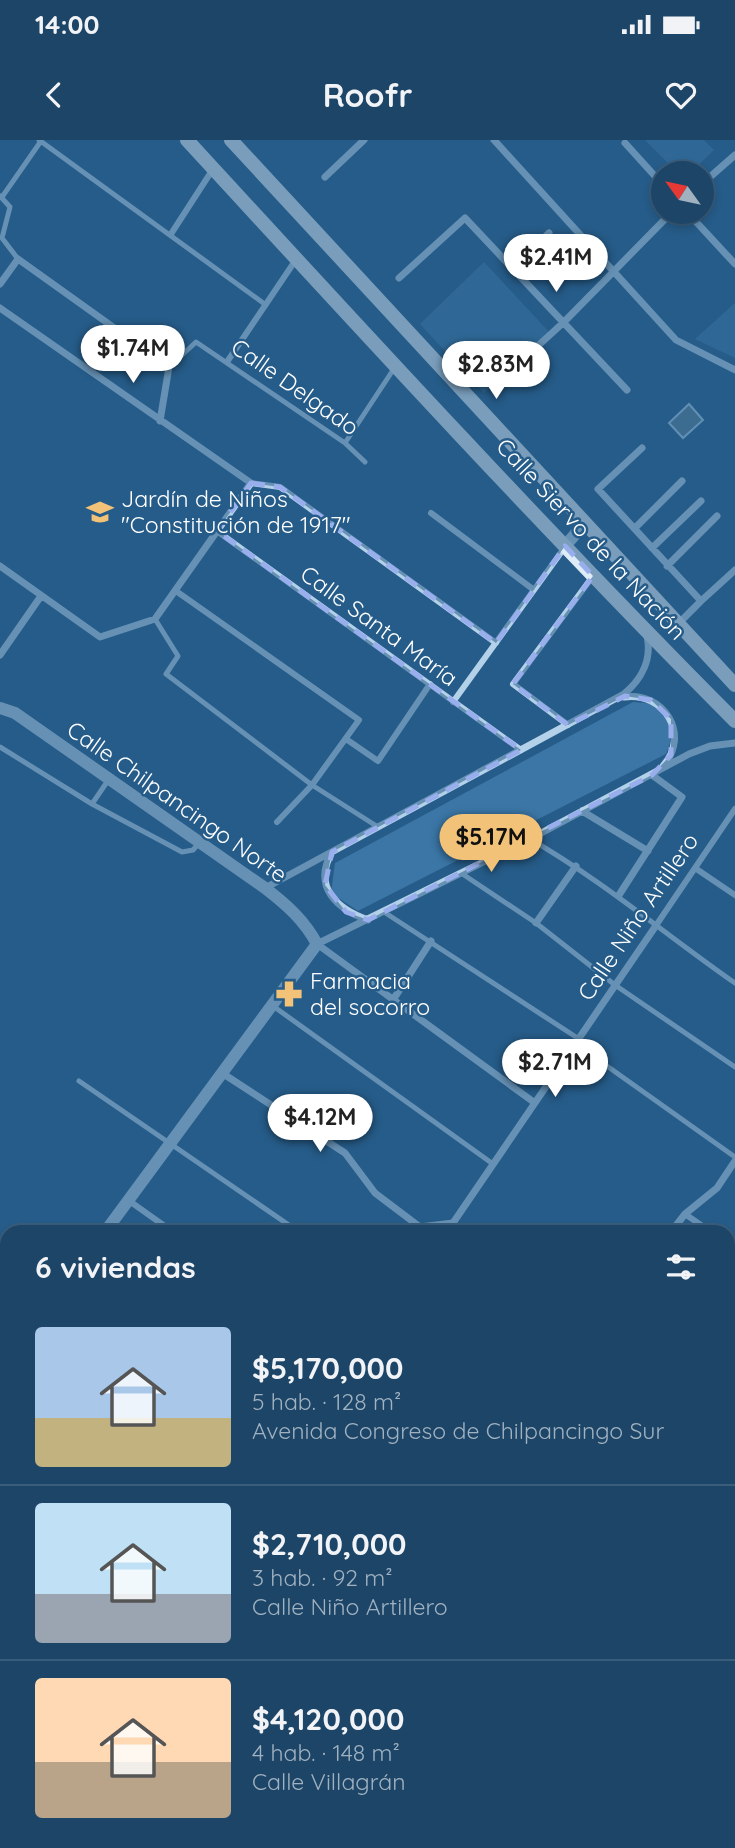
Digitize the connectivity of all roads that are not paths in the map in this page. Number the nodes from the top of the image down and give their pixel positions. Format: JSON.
{"nodes":[{"id":1,"x":187,"y":140,"type":"edge"},
{"id":2,"x":231,"y":140,"type":"edge"},
{"id":3,"x":364,"y":140,"type":"edge"},
{"id":4,"x":494,"y":140,"type":"edge"},
{"id":5,"x":40,"y":141,"type":"edge"},
{"id":6,"x":625,"y":143,"type":"dead end"},
{"id":7,"x":735,"y":155,"type":"edge"},
{"id":8,"x":214,"y":169,"type":"junction"},
{"id":9,"x":651,"y":172,"type":"edge"},
{"id":10,"x":714,"y":173,"type":"edge"},
{"id":11,"x":325,"y":177,"type":"dead end"},
{"id":12,"x":1,"y":197,"type":"edge"},
{"id":13,"x":660,"y":224,"type":"edge"},
{"id":14,"x":699,"y":224,"type":"edge"},
{"id":15,"x":171,"y":233,"type":"junction"},
{"id":16,"x":549,"y":233,"type":"dead end"},
{"id":17,"x":18,"y":259,"type":"junction"},
{"id":18,"x":295,"y":261,"type":"junction"},
{"id":19,"x":735,"y":264,"type":"edge"},
{"id":20,"x":513,"y":268,"type":"junction"},
{"id":21,"x":613,"y":273,"type":"junction"},
{"id":22,"x":399,"y":278,"type":"dead end"},
{"id":23,"x":0,"y":284,"type":"edge"},
{"id":24,"x":266,"y":305,"type":"junction"},
{"id":25,"x":0,"y":309,"type":"edge"},
{"id":26,"x":564,"y":322,"type":"junction"},
{"id":27,"x":227,"y":362,"type":"junction"},
{"id":28,"x":396,"y":365,"type":"junction"},
{"id":29,"x":169,"y":367,"type":"junction"},
{"id":30,"x":735,"y":370,"type":"edge"},
{"id":31,"x":495,"y":385,"type":"dead end"},
{"id":32,"x":627,"y":390,"type":"dead end"},
{"id":33,"x":160,"y":421,"type":"junction"},
{"id":34,"x":345,"y":443,"type":"junction"},
{"id":35,"x":642,"y":449,"type":"dead end"},
{"id":36,"x":365,"y":462,"type":"dead end"},
{"id":37,"x":682,"y":481,"type":"dead end"},
{"id":38,"x":251,"y":483,"type":"junction"},
{"id":39,"x":701,"y":501,"type":"dead end"},
{"id":40,"x":431,"y":513,"type":"dead end"},
{"id":41,"x":717,"y":516,"type":"dead end"},
{"id":42,"x":586,"y":523,"type":"junction"},
{"id":43,"x":635,"y":528,"type":"junction"},
{"id":44,"x":217,"y":531,"type":"junction"},
{"id":45,"x":565,"y":546,"type":"junction"},
{"id":46,"x":652,"y":548,"type":"junction"},
{"id":47,"x":0,"y":566,"type":"edge"},
{"id":48,"x":667,"y":566,"type":"junction"},
{"id":49,"x":735,"y":570,"type":"edge"},
{"id":50,"x":593,"y":576,"type":"junction"},
{"id":51,"x":534,"y":590,"type":"junction"},
{"id":52,"x":176,"y":591,"type":"junction"},
{"id":53,"x":41,"y":596,"type":"junction"},
{"id":54,"x":701,"y":601,"type":"junction"},
{"id":55,"x":155,"y":619,"type":"junction"},
{"id":56,"x":679,"y":623,"type":"junction"},
{"id":57,"x":646,"y":632,"type":"junction"},
{"id":58,"x":496,"y":643,"type":"junction"},
{"id":59,"x":1,"y":651,"type":"edge"},
{"id":60,"x":430,"y":684,"type":"junction"},
{"id":61,"x":735,"y":685,"type":"edge"},
{"id":62,"x":616,"y":699,"type":"junction"},
{"id":63,"x":453,"y":702,"type":"junction"},
{"id":64,"x":0,"y":708,"type":"edge"},
{"id":65,"x":735,"y":721,"type":"edge"},
{"id":66,"x":568,"y":725,"type":"junction"},
{"id":67,"x":346,"y":739,"type":"junction"},
{"id":68,"x":735,"y":743,"type":"edge"},
{"id":69,"x":0,"y":747,"type":"edge"},
{"id":70,"x":521,"y":750,"type":"junction"},
{"id":71,"x":652,"y":775,"type":"junction"},
{"id":72,"x":109,"y":779,"type":"junction"},
{"id":73,"x":312,"y":785,"type":"junction"},
{"id":74,"x":92,"y":804,"type":"junction"},
{"id":75,"x":735,"y":809,"type":"edge"},
{"id":76,"x":582,"y":811,"type":"junction"},
{"id":77,"x":277,"y":822,"type":"dead end"},
{"id":78,"x":378,"y":827,"type":"junction"},
{"id":79,"x":530,"y":839,"type":"junction"},
{"id":80,"x":200,"y":842,"type":"junction"},
{"id":81,"x":648,"y":851,"type":"junction"},
{"id":82,"x":332,"y":852,"type":"junction"},
{"id":83,"x":576,"y":866,"type":"junction"},
{"id":84,"x":695,"y":869,"type":"junction"},
{"id":85,"x":461,"y":873,"type":"junction"},
{"id":86,"x":265,"y":888,"type":"junction"},
{"id":87,"x":619,"y":895,"type":"junction"},
{"id":88,"x":735,"y":895,"type":"edge"},
{"id":89,"x":384,"y":912,"type":"junction"},
{"id":90,"x":368,"y":920,"type":"junction"},
{"id":91,"x":536,"y":923,"type":"junction"},
{"id":92,"x":655,"y":927,"type":"junction"},
{"id":93,"x":431,"y":941,"type":"junction"},
{"id":94,"x":317,"y":944,"type":"junction"},
{"id":95,"x":735,"y":983,"type":"edge"},
{"id":96,"x":615,"y":985,"type":"junction"},
{"id":97,"x":393,"y":1000,"type":"junction"},
{"id":98,"x":270,"y":1005,"type":"junction"},
{"id":99,"x":577,"y":1041,"type":"junction"},
{"id":100,"x":735,"y":1067,"type":"edge"},
{"id":101,"x":222,"y":1073,"type":"junction"},
{"id":102,"x":79,"y":1081,"type":"dead end"},
{"id":103,"x":535,"y":1103,"type":"junction"},
{"id":104,"x":170,"y":1144,"type":"junction"},
{"id":105,"x":735,"y":1159,"type":"edge"},
{"id":106,"x":493,"y":1164,"type":"junction"},
{"id":107,"x":128,"y":1200,"type":"junction"},
{"id":108,"x":685,"y":1214,"type":"junction"},
{"id":109,"x":110,"y":1225,"type":"edge"},
{"id":110,"x":163,"y":1225,"type":"edge"},
{"id":111,"x":289,"y":1225,"type":"edge"},
{"id":112,"x":413,"y":1225,"type":"edge"},
{"id":113,"x":443,"y":1225,"type":"edge"},
{"id":114,"x":676,"y":1225,"type":"edge"},
{"id":115,"x":701,"y":1225,"type":"edge"}],
"edges":[{"from":1,"to":8,"type":"main road","name":"Calle Siervo de la Nación"},
{"from":2,"to":42,"type":"main road","name":"Calle Siervo de la Nación"},
{"from":3,"to":11,"type":"street"},
{"from":4,"to":21,"type":"street"},
{"from":5,"to":12,"type":"lane"},
{"from":5,"to":15,"type":"lane"},
{"from":6,"to":9,"type":"street"},
{"from":7,"to":10,"type":"street"},
{"from":8,"to":15,"type":"street"},
{"from":8,"to":18,"type":"main road","name":"Calle Siervo de la Nación"},
{"from":12,"to":17,"type":"lane"},
{"from":13,"to":21,"type":"street"},
{"from":14,"to":19,"type":"street"},
{"from":15,"to":24,"type":"lane"},
{"from":16,"to":20,"type":"street"},
{"from":17,"to":23,"type":"street"},
{"from":17,"to":29,"type":"street"},
{"from":18,"to":24,"type":"street"},
{"from":18,"to":28,"type":"main road","name":"Calle Siervo de la Nación"},
{"from":20,"to":22,"type":"street"},
{"from":20,"to":26,"type":"street"},
{"from":21,"to":26,"type":"street"},
{"from":21,"to":30,"type":"street"},
{"from":24,"to":27,"type":"street"},
{"from":25,"to":33,"type":"street"},
{"from":26,"to":31,"type":"street"},
{"from":26,"to":32,"type":"street"},
{"from":27,"to":29,"type":"lane","name":"Calle Delgado"},
{"from":27,"to":34,"type":"lane","name":"Calle Delgado"},
{"from":28,"to":34,"type":"lane"},
{"from":28,"to":45,"type":"main road","name":"Calle Siervo de la Nación"},
{"from":29,"to":33,"type":"street"},
{"from":33,"to":38,"type":"street"},
{"from":34,"to":36,"type":"lane","name":"Calle Delgado"},
{"from":35,"to":43,"type":"street"},
{"from":37,"to":43,"type":"street"},
{"from":38,"to":44,"type":"street"},
{"from":38,"to":58,"type":"street"},
{"from":39,"to":46,"type":"street"},
{"from":40,"to":51,"type":"street"},
{"from":41,"to":48,"type":"street"},
{"from":42,"to":45,"type":"street"},
{"from":42,"to":56,"type":"main road","name":"Calle Siervo de la Nación"},
{"from":43,"to":46,"type":"street"},
{"from":44,"to":52,"type":"street"},
{"from":44,"to":60,"type":"street","name":"Calle Santa María"},
{"from":45,"to":50,"type":"main road","name":"Calle Siervo de la Nación"},
{"from":45,"to":51,"type":"street"},
{"from":46,"to":48,"type":"street"},
{"from":47,"to":53,"type":"street"},
{"from":48,"to":54,"type":"street"},
{"from":49,"to":54,"type":"street"},
{"from":50,"to":57,"type":"main road","name":"Calle Siervo de la Nación"},
{"from":50,"to":66,"type":"street"},
{"from":51,"to":58,"type":"street"},
{"from":52,"to":55,"type":"street"},
{"from":52,"to":67,"type":"street"},
{"from":53,"to":55,"type":"street"},
{"from":53,"to":59,"type":"street"},
{"from":54,"to":56,"type":"street"},
{"from":55,"to":73,"type":"lane"},
{"from":56,"to":61,"type":"main road","name":"Calle Siervo de la Nación"},
{"from":57,"to":62,"type":"street"},
{"from":57,"to":65,"type":"main road","name":"Calle Siervo de la Nación"},
{"from":58,"to":63,"type":"street"},
{"from":60,"to":63,"type":"street","name":"Calle Santa María"},
{"from":60,"to":67,"type":"street"},
{"from":62,"to":66,"type":"street"},
{"from":62,"to":71,"type":"street"},
{"from":63,"to":70,"type":"street","name":"Calle Santa María"},
{"from":64,"to":72,"type":"street","name":"Calle Chilpancingo Norte"},
{"from":66,"to":70,"type":"street"},
{"from":67,"to":73,"type":"street"},
{"from":68,"to":71,"type":"street"},
{"from":69,"to":74,"type":"lane"},
{"from":70,"to":78,"type":"street"},
{"from":71,"to":76,"type":"street"},
{"from":71,"to":81,"type":"street"},
{"from":72,"to":74,"type":"lane"},
{"from":72,"to":80,"type":"street","name":"Calle Chilpancingo Norte"},
{"from":73,"to":77,"type":"street"},
{"from":73,"to":78,"type":"lane"},
{"from":74,"to":80,"type":"lane"},
{"from":75,"to":84,"type":"street","name":"Calle Niño Artillero"},
{"from":76,"to":79,"type":"street"},
{"from":76,"to":81,"type":"street"},
{"from":78,"to":82,"type":"street"},
{"from":79,"to":83,"type":"lane"},
{"from":79,"to":85,"type":"street"},
{"from":80,"to":86,"type":"street","name":"Calle Chilpancingo Norte"},
{"from":81,"to":87,"type":"street"},
{"from":82,"to":86,"type":"street"},
{"from":82,"to":90,"type":"street"},
{"from":83,"to":87,"type":"lane"},
{"from":83,"to":91,"type":"street"},
{"from":84,"to":88,"type":"street"},
{"from":84,"to":92,"type":"street","name":"Calle Niño Artillero"},
{"from":85,"to":89,"type":"street"},
{"from":85,"to":91,"type":"lane"},
{"from":86,"to":94,"type":"street","name":"Calle Chilpancingo Norte"},
{"from":87,"to":92,"type":"lane"},
{"from":89,"to":90,"type":"street"},
{"from":89,"to":93,"type":"lane"},
{"from":90,"to":94,"type":"street"},
{"from":91,"to":96,"type":"lane"},
{"from":92,"to":95,"type":"lane"},
{"from":92,"to":96,"type":"street","name":"Calle Niño Artillero"},
{"from":93,"to":97,"type":"street"},
{"from":93,"to":99,"type":"lane"},
{"from":94,"to":97,"type":"street"},
{"from":94,"to":98,"type":"street"},
{"from":96,"to":99,"type":"street","name":"Calle Niño Artillero"},
{"from":96,"to":100,"type":"lane"},
{"from":97,"to":103,"type":"street"},
{"from":98,"to":101,"type":"street"},
{"from":98,"to":106,"type":"lane"},
{"from":99,"to":103,"type":"street","name":"Calle Niño Artillero"},
{"from":99,"to":105,"type":"lane"},
{"from":101,"to":104,"type":"street"},
{"from":101,"to":112,"type":"street"},
{"from":102,"to":104,"type":"lane"},
{"from":103,"to":106,"type":"street","name":"Calle Niño Artillero"},
{"from":104,"to":107,"type":"street"},
{"from":104,"to":111,"type":"lane"},
{"from":105,"to":108,"type":"street"},
{"from":106,"to":113,"type":"street","name":"Calle Niño Artillero"},
{"from":107,"to":109,"type":"street"},
{"from":107,"to":110,"type":"street"},
{"from":108,"to":114,"type":"street"},
{"from":108,"to":115,"type":"street"}]}
